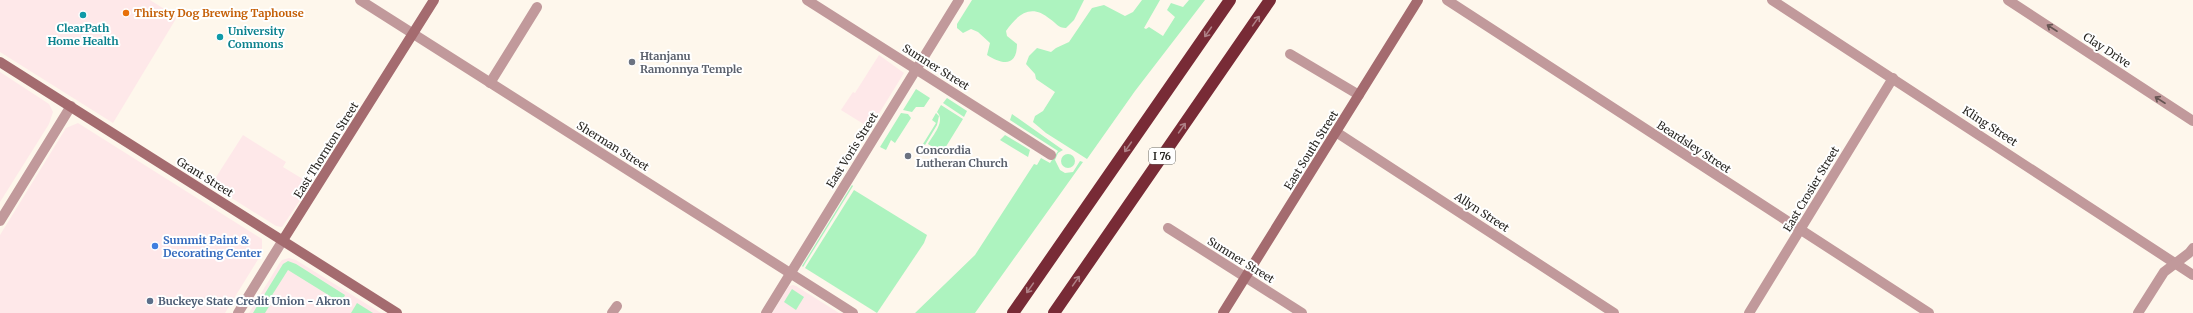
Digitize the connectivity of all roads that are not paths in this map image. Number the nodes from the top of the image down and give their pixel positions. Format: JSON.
{"nodes":[{"id":1,"x":360,"y":0,"type":"edge"},
{"id":2,"x":434,"y":0,"type":"edge"},
{"id":3,"x":807,"y":0,"type":"edge"},
{"id":4,"x":959,"y":0,"type":"edge"},
{"id":5,"x":1230,"y":0,"type":"edge"},
{"id":6,"x":1270,"y":0,"type":"edge"},
{"id":7,"x":1418,"y":0,"type":"edge"},
{"id":8,"x":1447,"y":0,"type":"edge"},
{"id":9,"x":1772,"y":0,"type":"edge"},
{"id":10,"x":2008,"y":0,"type":"edge"},
{"id":11,"x":537,"y":7,"type":"dead end"},
{"id":12,"x":413,"y":34,"type":"junction"},
{"id":13,"x":1290,"y":54,"type":"dead end"},
{"id":14,"x":0,"y":62,"type":"edge"},
{"id":15,"x":917,"y":69,"type":"junction"},
{"id":16,"x":1893,"y":78,"type":"junction"},
{"id":17,"x":490,"y":83,"type":"junction"},
{"id":18,"x":1359,"y":95,"type":"junction"},
{"id":19,"x":71,"y":106,"type":"junction"},
{"id":20,"x":2193,"y":121,"type":"edge"},
{"id":21,"x":1336,"y":132,"type":"junction"},
{"id":22,"x":1051,"y":155,"type":"dead end"},
{"id":23,"x":0,"y":221,"type":"edge"},
{"id":24,"x":1168,"y":228,"type":"dead end"},
{"id":25,"x":1800,"y":230,"type":"junction"},
{"id":26,"x":283,"y":240,"type":"junction"},
{"id":27,"x":2193,"y":248,"type":"edge"},
{"id":28,"x":2176,"y":264,"type":"junction"},
{"id":29,"x":790,"y":273,"type":"junction"},
{"id":30,"x":2193,"y":275,"type":"edge"},
{"id":31,"x":1246,"y":276,"type":"junction"},
{"id":32,"x":238,"y":313,"type":"edge"},
{"id":33,"x":397,"y":313,"type":"edge"},
{"id":34,"x":766,"y":313,"type":"edge"},
{"id":35,"x":853,"y":313,"type":"edge"},
{"id":36,"x":1013,"y":313,"type":"edge"},
{"id":37,"x":1054,"y":313,"type":"edge"},
{"id":38,"x":1224,"y":313,"type":"edge"},
{"id":39,"x":1302,"y":313,"type":"edge"},
{"id":40,"x":1614,"y":313,"type":"edge"},
{"id":41,"x":1749,"y":313,"type":"edge"},
{"id":42,"x":1929,"y":313,"type":"edge"},
{"id":43,"x":2138,"y":313,"type":"edge"}],
"edges":[{"from":1,"to":12,"type":"street","name":"Sherman Street"},
{"from":2,"to":12,"type":"main road","name":"East Thornton Street"},
{"from":3,"to":15,"type":"street","name":"Sumner Street"},
{"from":4,"to":15,"type":"street","name":"East Voris Street"},
{"from":5,"to":36,"type":"highway","one_way":true},
{"from":37,"to":6,"type":"highway","number":"I 76","one_way":true},
{"from":7,"to":18,"type":"main road","name":"East South Street"},
{"from":8,"to":25,"type":"street","name":"Beardsley Street"},
{"from":9,"to":16,"type":"street","name":"Kling Street"},
{"from":20,"to":10,"type":"street","name":"Clay Drive","one_way":true},
{"from":11,"to":17,"type":"street"},
{"from":12,"to":17,"type":"street","name":"Sherman Street"},
{"from":12,"to":26,"type":"main road","name":"East Thornton Street"},
{"from":13,"to":18,"type":"street"},
{"from":14,"to":19,"type":"main road","name":"Grant Street"},
{"from":15,"to":22,"type":"street","name":"Sumner Street"},
{"from":15,"to":29,"type":"street","name":"East Voris Street"},
{"from":16,"to":25,"type":"street","name":"East Crosier Street"},
{"from":16,"to":28,"type":"street","name":"Kling Street"},
{"from":17,"to":29,"type":"street","name":"Sherman Street"},
{"from":18,"to":21,"type":"main road","name":"East South Street"},
{"from":19,"to":23,"type":"street"},
{"from":19,"to":26,"type":"main road","name":"Grant Street"},
{"from":21,"to":31,"type":"main road","name":"East South Street"},
{"from":21,"to":40,"type":"street","name":"Allyn Street"},
{"from":24,"to":31,"type":"street","name":"Sumner Street"},
{"from":25,"to":41,"type":"street","name":"East Crosier Street"},
{"from":25,"to":42,"type":"street","name":"Beardsley Street"},
{"from":26,"to":32,"type":"street","name":"East Thornton Street"},
{"from":26,"to":33,"type":"main road","name":"Grant Street"},
{"from":27,"to":28,"type":"street"},
{"from":28,"to":30,"type":"street","name":"Kling Street"},
{"from":28,"to":43,"type":"street"},
{"from":29,"to":34,"type":"street","name":"East Voris Street"},
{"from":29,"to":35,"type":"street","name":"Sherman Street"},
{"from":31,"to":38,"type":"main road","name":"East South Street"},
{"from":31,"to":39,"type":"street","name":"Sumner Street"}]}
